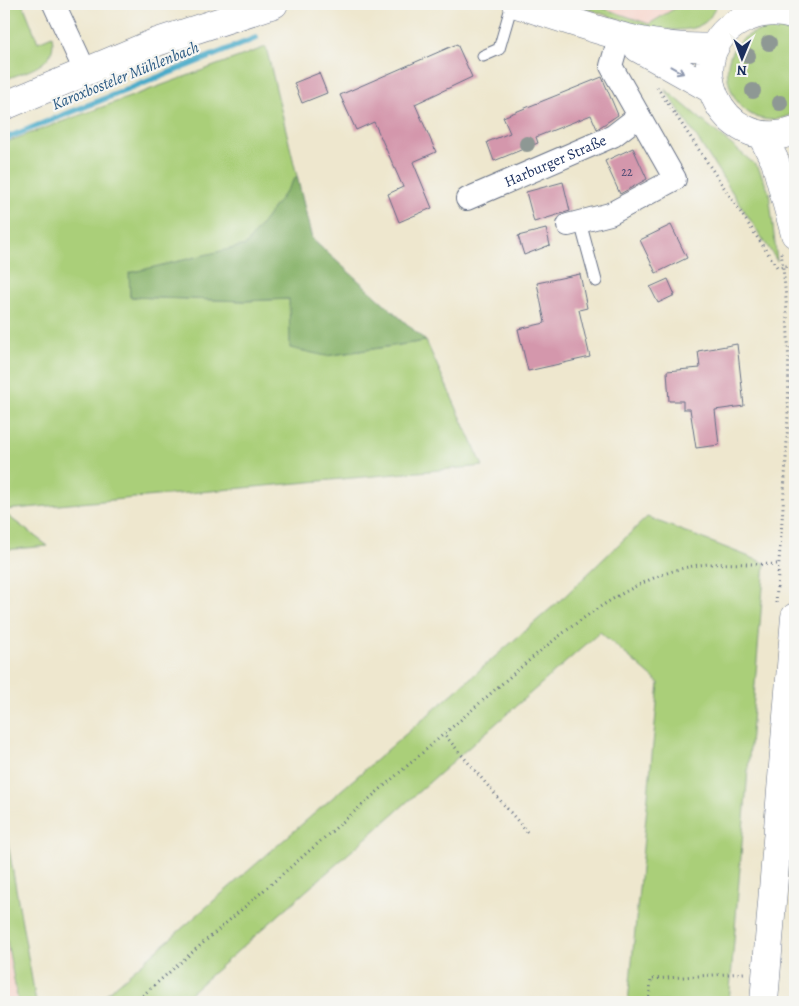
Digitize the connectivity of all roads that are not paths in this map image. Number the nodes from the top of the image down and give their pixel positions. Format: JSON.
{"nodes":[{"id":1,"x":54,"y":4,"type":"edge"},
{"id":2,"x":274,"y":4,"type":"edge"},
{"id":3,"x":512,"y":4,"type":"edge"},
{"id":4,"x":517,"y":4,"type":"edge"},
{"id":5,"x":549,"y":8,"type":"edge"},
{"id":6,"x":779,"y":10,"type":"edge"},
{"id":7,"x":737,"y":13,"type":"edge"},
{"id":8,"x":619,"y":38,"type":"junction"},
{"id":9,"x":715,"y":47,"type":"junction"},
{"id":10,"x":483,"y":56,"type":"dead end"},
{"id":11,"x":86,"y":74,"type":"junction"},
{"id":12,"x":711,"y":90,"type":"junction"},
{"id":13,"x":4,"y":106,"type":"edge"},
{"id":14,"x":639,"y":116,"type":"junction"},
{"id":15,"x":795,"y":131,"type":"edge"},
{"id":16,"x":762,"y":136,"type":"junction"},
{"id":17,"x":467,"y":199,"type":"dead end"},
{"id":18,"x":574,"y":223,"type":"joint"},
{"id":19,"x":795,"y":234,"type":"edge"},
{"id":20,"x":596,"y":281,"type":"dead end"},
{"id":21,"x":795,"y":617,"type":"edge"},
{"id":22,"x":764,"y":1002,"type":"edge"}],
"edges":[{"from":1,"to":11,"type":"street"},
{"from":2,"to":11,"type":"main road"},
{"from":3,"to":10,"type":"lane"},
{"from":4,"to":5,"type":"main road"},
{"from":5,"to":8,"type":"main road"},
{"from":6,"to":7,"type":"main road"},
{"from":7,"to":9,"type":"main road"},
{"from":8,"to":9,"type":"main road"},
{"from":8,"to":12,"type":"main road","one_way":true},
{"from":8,"to":14,"type":"street"},
{"from":9,"to":12,"type":"main road"},
{"from":11,"to":13,"type":"main road"},
{"from":12,"to":16,"type":"main road"},
{"from":14,"to":17,"type":"street","name":"Harburger Straße"},
{"from":14,"to":18,"type":"street"},
{"from":15,"to":16,"type":"main road"},
{"from":16,"to":19,"type":"main road"},
{"from":18,"to":20,"type":"lane"},
{"from":21,"to":22,"type":"main road"}]}
